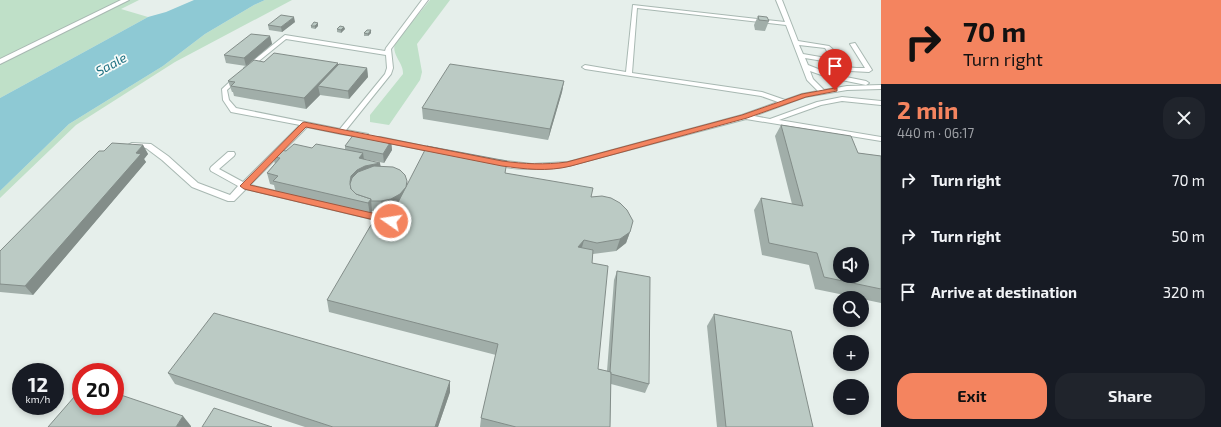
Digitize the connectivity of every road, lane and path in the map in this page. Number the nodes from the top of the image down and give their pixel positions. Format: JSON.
{"nodes":[{"id":1,"x":126,"y":0,"type":"edge"},
{"id":2,"x":425,"y":0,"type":"edge"},
{"id":3,"x":779,"y":0,"type":"edge"},
{"id":4,"x":788,"y":24,"type":"junction"},
{"id":5,"x":796,"y":43,"type":"junction"},
{"id":6,"x":853,"y":44,"type":"dead end"},
{"id":7,"x":387,"y":53,"type":"junction"},
{"id":8,"x":801,"y":56,"type":"junction"},
{"id":9,"x":836,"y":61,"type":"junction"},
{"id":10,"x":0,"y":62,"type":"edge"},
{"id":11,"x":585,"y":67,"type":"dead end"},
{"id":12,"x":806,"y":67,"type":"junction"},
{"id":13,"x":629,"y":74,"type":"junction"},
{"id":14,"x":881,"y":86,"type":"edge"},
{"id":15,"x":822,"y":92,"type":"junction"},
{"id":16,"x":784,"y":102,"type":"junction"},
{"id":17,"x":881,"y":103,"type":"edge"},
{"id":18,"x":745,"y":117,"type":"junction"},
{"id":19,"x":768,"y":121,"type":"junction"},
{"id":20,"x":304,"y":125,"type":"junction"},
{"id":21,"x":341,"y":132,"type":"junction"},
{"id":22,"x":881,"y":139,"type":"edge"},
{"id":23,"x":125,"y":145,"type":"edge"},
{"id":24,"x":443,"y":152,"type":"edge"},
{"id":25,"x":231,"y":154,"type":"dead end"},
{"id":26,"x":487,"y":160,"type":"edge"},
{"id":27,"x":244,"y":186,"type":"junction"},
{"id":28,"x":391,"y":221,"type":"edge"}],
"edges":[{"from":1,"to":10,"type":"street"},
{"from":2,"to":7,"type":"lane"},
{"from":3,"to":4,"type":"lane"},
{"from":4,"to":5,"type":"lane"},
{"from":4,"to":13,"type":"lane"},
{"from":5,"to":8,"type":"lane"},
{"from":5,"to":9,"type":"lane"},
{"from":6,"to":9,"type":"lane"},
{"from":7,"to":20,"type":"lane"},
{"from":7,"to":21,"type":"lane"},
{"from":8,"to":9,"type":"lane"},
{"from":8,"to":12,"type":"lane"},
{"from":11,"to":13,"type":"lane"},
{"from":12,"to":14,"type":"lane"},
{"from":12,"to":15,"type":"lane"},
{"from":13,"to":16,"type":"lane"},
{"from":14,"to":15,"type":"lane"},
{"from":15,"to":16,"type":"lane"},
{"from":16,"to":18,"type":"lane"},
{"from":17,"to":19,"type":"lane"},
{"from":18,"to":19,"type":"lane"},
{"from":18,"to":26,"type":"lane"},
{"from":19,"to":22,"type":"lane"},
{"from":20,"to":21,"type":"lane"},
{"from":20,"to":27,"type":"lane"},
{"from":21,"to":24,"type":"lane"},
{"from":23,"to":27,"type":"lane"},
{"from":25,"to":27,"type":"lane"},
{"from":27,"to":28,"type":"lane"}]}
